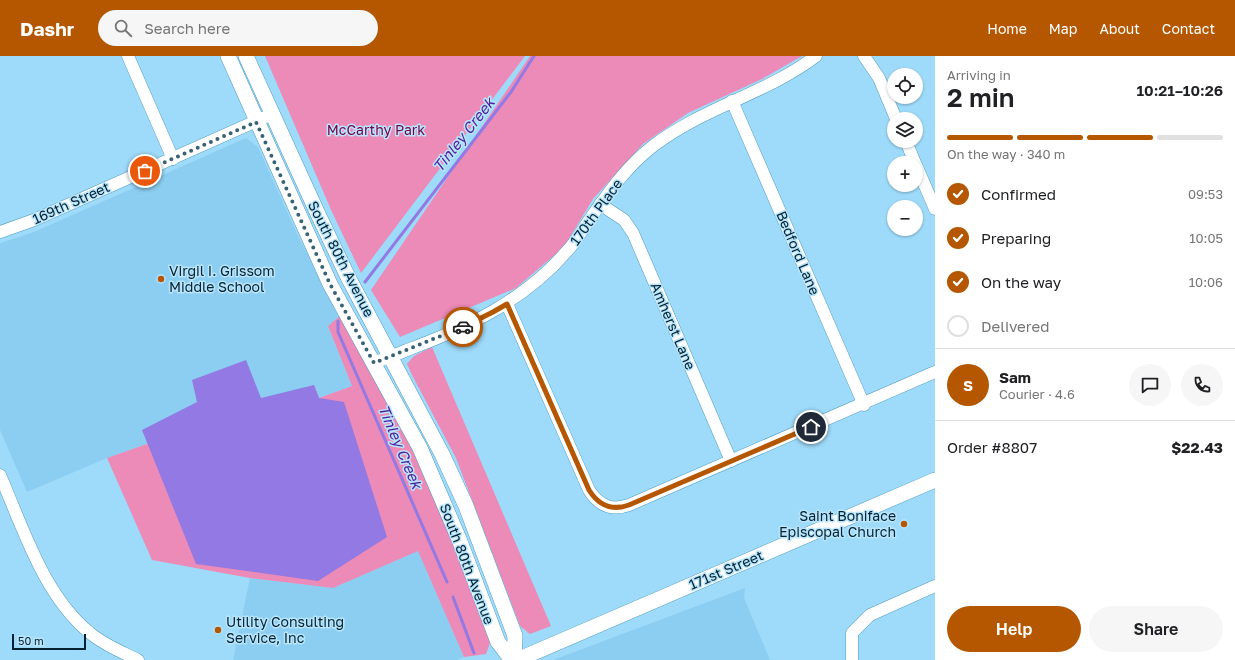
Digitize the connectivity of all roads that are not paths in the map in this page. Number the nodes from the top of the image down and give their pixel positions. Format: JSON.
{"nodes":[{"id":1,"x":128,"y":56,"type":"edge"},
{"id":2,"x":228,"y":56,"type":"edge"},
{"id":3,"x":246,"y":56,"type":"edge"},
{"id":4,"x":816,"y":56,"type":"edge"},
{"id":5,"x":864,"y":56,"type":"edge"},
{"id":6,"x":732,"y":101,"type":"junction"},
{"id":7,"x":893,"y":112,"type":"edge"},
{"id":8,"x":272,"y":114,"type":"junction"},
{"id":9,"x":256,"y":122,"type":"junction"},
{"id":10,"x":173,"y":159,"type":"junction"},
{"id":11,"x":923,"y":181,"type":"edge"},
{"id":12,"x":600,"y":204,"type":"junction"},
{"id":13,"x":935,"y":209,"type":"edge"},
{"id":14,"x":0,"y":232,"type":"edge"},
{"id":15,"x":507,"y":304,"type":"junction"},
{"id":16,"x":390,"y":355,"type":"junction"},
{"id":17,"x":374,"y":363,"type":"junction"},
{"id":18,"x":935,"y":372,"type":"edge"},
{"id":19,"x":864,"y":404,"type":"junction"},
{"id":20,"x":731,"y":461,"type":"junction"},
{"id":21,"x":0,"y":475,"type":"edge"},
{"id":22,"x":935,"y":480,"type":"edge"},
{"id":23,"x":935,"y":586,"type":"edge"},
{"id":24,"x":138,"y":660,"type":"edge"},
{"id":25,"x":513,"y":660,"type":"edge"},
{"id":26,"x":517,"y":660,"type":"edge"},
{"id":27,"x":852,"y":660,"type":"edge"}],
"edges":[{"from":1,"to":10,"type":"street"},
{"from":2,"to":9,"type":"street","name":"South 80th Avenue"},
{"from":3,"to":8,"type":"street","name":"South 80th Avenue"},
{"from":4,"to":6,"type":"street","name":"170th Place"},
{"from":5,"to":7,"type":"street"},
{"from":6,"to":12,"type":"street","name":"170th Place"},
{"from":6,"to":19,"type":"street","name":"Bedford Lane"},
{"from":8,"to":9,"type":"street","name":"169th Street"},
{"from":8,"to":16,"type":"street","name":"South 80th Avenue"},
{"from":9,"to":10,"type":"street","name":"169th Street"},
{"from":9,"to":17,"type":"street","name":"South 80th Avenue"},
{"from":10,"to":14,"type":"street","name":"169th Street"},
{"from":11,"to":13,"type":"street"},
{"from":12,"to":15,"type":"street","name":"170th Place"},
{"from":12,"to":20,"type":"street","name":"Amherst Lane"},
{"from":15,"to":16,"type":"street","name":"170th Place"},
{"from":15,"to":20,"type":"street"},
{"from":16,"to":17,"type":"street","name":"170th Place"},
{"from":16,"to":25,"type":"street","name":"South 80th Avenue"},
{"from":17,"to":25,"type":"street","name":"South 80th Avenue"},
{"from":18,"to":19,"type":"street"},
{"from":19,"to":20,"type":"street"},
{"from":21,"to":24,"type":"street"},
{"from":22,"to":26,"type":"street","name":"171st Street"},
{"from":23,"to":27,"type":"street"}]}
